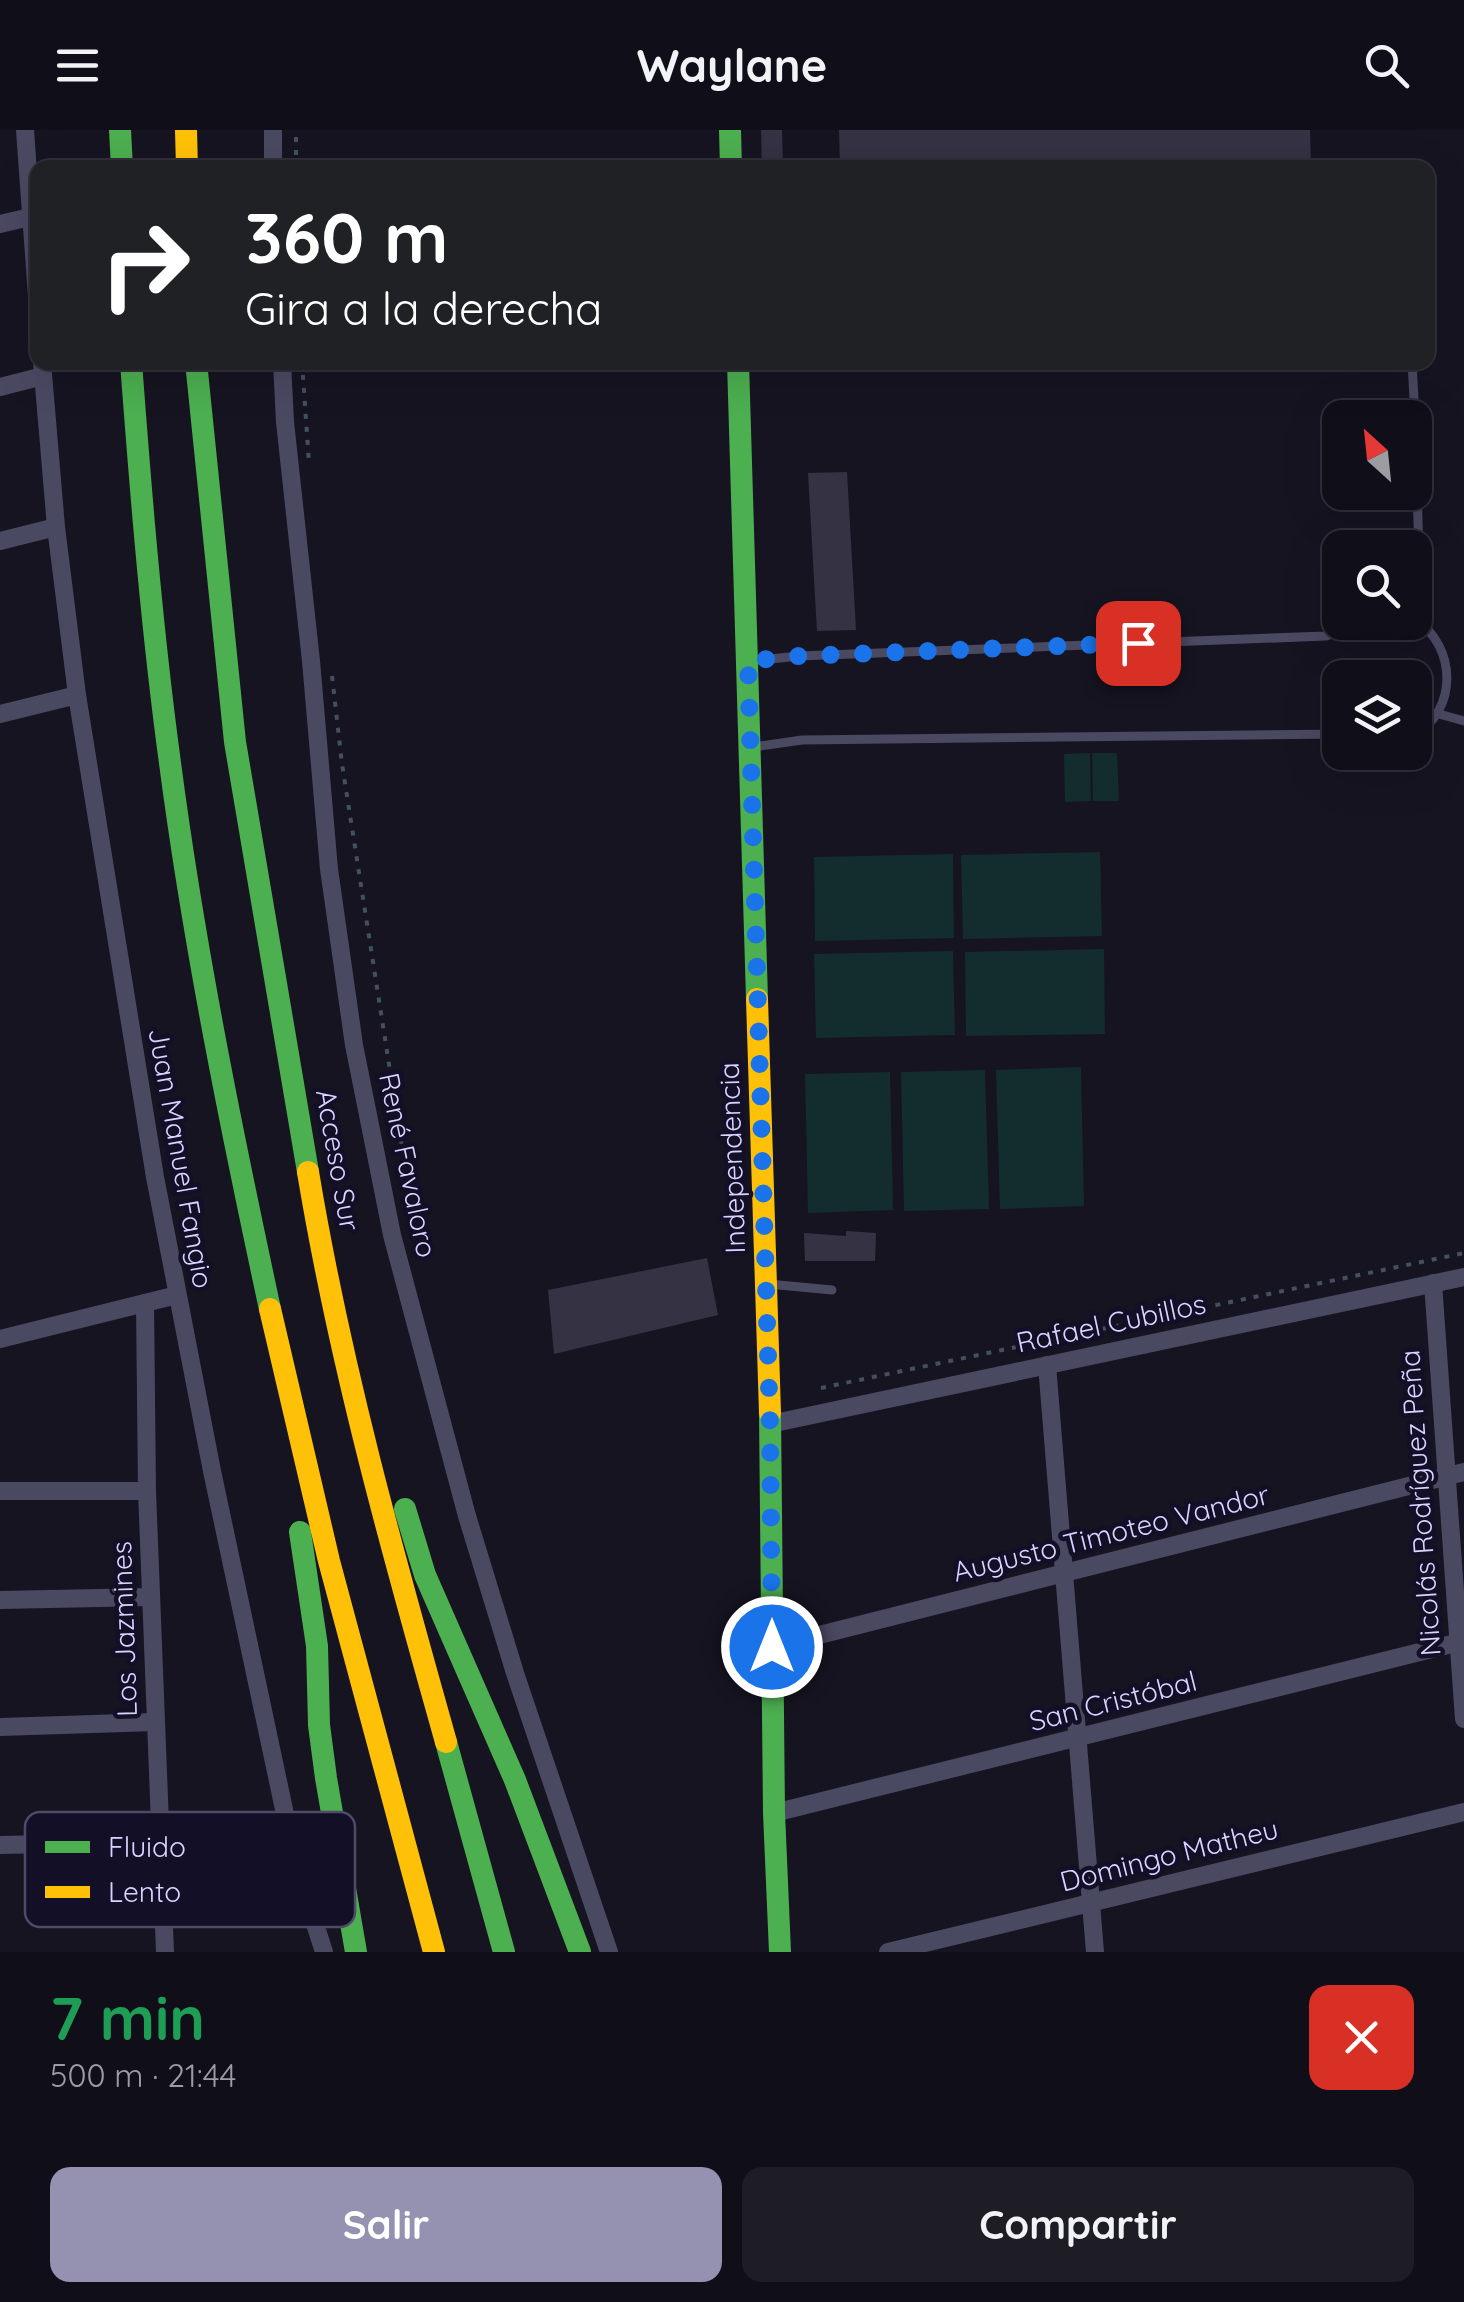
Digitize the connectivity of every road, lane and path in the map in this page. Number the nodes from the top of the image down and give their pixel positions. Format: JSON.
{"nodes":[{"id":1,"x":25,"y":130,"type":"edge"},
{"id":2,"x":120,"y":130,"type":"edge"},
{"id":3,"x":186,"y":130,"type":"edge"},
{"id":4,"x":273,"y":130,"type":"edge"},
{"id":5,"x":296,"y":130,"type":"edge"},
{"id":6,"x":730,"y":130,"type":"edge"},
{"id":7,"x":122,"y":160,"type":"edge"},
{"id":8,"x":187,"y":160,"type":"edge"},
{"id":9,"x":273,"y":160,"type":"edge"},
{"id":10,"x":296,"y":160,"type":"edge"},
{"id":11,"x":731,"y":160,"type":"edge"},
{"id":12,"x":30,"y":217,"type":"joint"},
{"id":13,"x":0,"y":224,"type":"edge"},
{"id":14,"x":40,"y":370,"type":"edge"},
{"id":15,"x":42,"y":370,"type":"edge"},
{"id":16,"x":132,"y":370,"type":"edge"},
{"id":17,"x":197,"y":370,"type":"edge"},
{"id":18,"x":283,"y":370,"type":"edge"},
{"id":19,"x":303,"y":370,"type":"edge"},
{"id":20,"x":738,"y":370,"type":"edge"},
{"id":21,"x":1412,"y":370,"type":"edge"},
{"id":22,"x":0,"y":387,"type":"edge"},
{"id":23,"x":1414,"y":400,"type":"edge"},
{"id":24,"x":310,"y":472,"type":"dead end"},
{"id":25,"x":56,"y":527,"type":"junction"},
{"id":26,"x":0,"y":541,"type":"edge"},
{"id":27,"x":220,"y":602,"type":"junction"},
{"id":28,"x":1432,"y":632,"type":"edge"},
{"id":29,"x":1322,"y":636,"type":"edge"},
{"id":30,"x":748,"y":661,"type":"junction"},
{"id":31,"x":331,"y":666,"type":"dead end"},
{"id":32,"x":78,"y":695,"type":"junction"},
{"id":33,"x":0,"y":714,"type":"edge"},
{"id":34,"x":1439,"y":714,"type":"junction"},
{"id":35,"x":1464,"y":720,"type":"edge"},
{"id":36,"x":1432,"y":723,"type":"edge"},
{"id":37,"x":1322,"y":734,"type":"edge"},
{"id":38,"x":750,"y":747,"type":"junction"},
{"id":39,"x":213,"y":1030,"type":"junction"},
{"id":40,"x":404,"y":1160,"type":"dead end"},
{"id":41,"x":1464,"y":1252,"type":"edge"},
{"id":42,"x":1464,"y":1277,"type":"edge"},
{"id":43,"x":1433,"y":1283,"type":"junction"},
{"id":44,"x":765,"y":1284,"type":"junction"},
{"id":45,"x":832,"y":1290,"type":"dead end"},
{"id":46,"x":178,"y":1295,"type":"junction"},
{"id":47,"x":145,"y":1303,"type":"junction"},
{"id":48,"x":0,"y":1339,"type":"edge"},
{"id":49,"x":1047,"y":1365,"type":"junction"},
{"id":50,"x":821,"y":1388,"type":"dead end"},
{"id":51,"x":770,"y":1424,"type":"junction"},
{"id":52,"x":1455,"y":1475,"type":"edge"},
{"id":53,"x":0,"y":1491,"type":"edge"},
{"id":54,"x":146,"y":1491,"type":"junction"},
{"id":55,"x":1064,"y":1573,"type":"junction"},
{"id":56,"x":150,"y":1596,"type":"junction"},
{"id":57,"x":0,"y":1600,"type":"edge"},
{"id":58,"x":1461,"y":1642,"type":"edge"},
{"id":59,"x":772,"y":1647,"type":"junction"},
{"id":60,"x":1464,"y":1719,"type":"edge"},
{"id":61,"x":155,"y":1722,"type":"junction"},
{"id":62,"x":0,"y":1726,"type":"edge"},
{"id":63,"x":1078,"y":1738,"type":"junction"},
{"id":64,"x":159,"y":1812,"type":"edge"},
{"id":65,"x":285,"y":1812,"type":"edge"},
{"id":66,"x":332,"y":1812,"type":"edge"},
{"id":67,"x":774,"y":1812,"type":"junction"},
{"id":68,"x":1464,"y":1812,"type":"edge"},
{"id":69,"x":0,"y":1845,"type":"edge"},
{"id":70,"x":25,"y":1845,"type":"edge"},
{"id":71,"x":1092,"y":1902,"type":"junction"},
{"id":72,"x":163,"y":1927,"type":"edge"},
{"id":73,"x":316,"y":1927,"type":"edge"},
{"id":74,"x":352,"y":1927,"type":"edge"},
{"id":75,"x":164,"y":1952,"type":"edge"},
{"id":76,"x":324,"y":1952,"type":"edge"},
{"id":77,"x":356,"y":1952,"type":"edge"},
{"id":78,"x":434,"y":1952,"type":"edge"},
{"id":79,"x":504,"y":1952,"type":"edge"},
{"id":80,"x":580,"y":1952,"type":"edge"},
{"id":81,"x":610,"y":1952,"type":"edge"},
{"id":82,"x":780,"y":1952,"type":"edge"},
{"id":83,"x":888,"y":1952,"type":"edge"},
{"id":84,"x":1095,"y":1952,"type":"edge"}],
"edges":[{"from":1,"to":12,"type":"street"},
{"from":2,"to":7,"type":"main road"},
{"from":3,"to":8,"type":"main road"},
{"from":4,"to":9,"type":"street"},
{"from":5,"to":10,"type":"path"},
{"from":6,"to":11,"type":"main road"},
{"from":12,"to":13,"type":"street"},
{"from":14,"to":22,"type":"street"},
{"from":15,"to":25,"type":"street","name":"Juan Manuel Fangio"},
{"from":16,"to":39,"type":"main road"},
{"from":17,"to":27,"type":"main road","name":"Acceso Sur"},
{"from":18,"to":81,"type":"street","name":"René Favaloro"},
{"from":19,"to":24,"type":"path"},
{"from":20,"to":30,"type":"main road","name":"Independencia"},
{"from":21,"to":23,"type":"lane"},
{"from":25,"to":26,"type":"street"},
{"from":25,"to":32,"type":"street","name":"Juan Manuel Fangio"},
{"from":27,"to":79,"type":"main road","name":"Acceso Sur"},
{"from":27,"to":80,"type":"main road"},
{"from":28,"to":34,"type":"lane"},
{"from":29,"to":30,"type":"lane"},
{"from":30,"to":38,"type":"main road","name":"Independencia"},
{"from":31,"to":40,"type":"path"},
{"from":32,"to":33,"type":"street"},
{"from":32,"to":46,"type":"street","name":"Juan Manuel Fangio"},
{"from":34,"to":35,"type":"lane"},
{"from":34,"to":36,"type":"lane"},
{"from":37,"to":38,"type":"lane"},
{"from":38,"to":44,"type":"main road","name":"Independencia"},
{"from":39,"to":66,"type":"main road"},
{"from":39,"to":78,"type":"main road"},
{"from":41,"to":50,"type":"path"},
{"from":42,"to":43,"type":"street","name":"Rafael Cubillos"},
{"from":43,"to":49,"type":"street","name":"Rafael Cubillos"},
{"from":43,"to":52,"type":"street","name":"Nicolás Rodríguez Peña"},
{"from":44,"to":45,"type":"lane"},
{"from":44,"to":51,"type":"main road","name":"Independencia"},
{"from":46,"to":47,"type":"street"},
{"from":46,"to":65,"type":"street","name":"Juan Manuel Fangio"},
{"from":47,"to":48,"type":"street"},
{"from":47,"to":54,"type":"street","name":"Los Jazmines"},
{"from":49,"to":51,"type":"street","name":"Rafael Cubillos"},
{"from":49,"to":55,"type":"street"},
{"from":51,"to":59,"type":"main road","name":"Independencia"},
{"from":52,"to":55,"type":"street","name":"Augusto Timoteo Vandor"},
{"from":52,"to":58,"type":"street","name":"Nicolás Rodríguez Peña"},
{"from":53,"to":54,"type":"street"},
{"from":54,"to":56,"type":"street","name":"Los Jazmines"},
{"from":55,"to":59,"type":"street","name":"Augusto Timoteo Vandor"},
{"from":55,"to":63,"type":"street"},
{"from":56,"to":57,"type":"street"},
{"from":56,"to":61,"type":"street","name":"Los Jazmines"},
{"from":58,"to":60,"type":"street","name":"Nicolás Rodríguez Peña"},
{"from":58,"to":63,"type":"street","name":"San Cristóbal"},
{"from":59,"to":67,"type":"main road","name":"Independencia"},
{"from":61,"to":62,"type":"street"},
{"from":61,"to":64,"type":"street","name":"Los Jazmines"},
{"from":63,"to":67,"type":"street","name":"San Cristóbal"},
{"from":63,"to":71,"type":"street"},
{"from":67,"to":82,"type":"main road","name":"Independencia"},
{"from":68,"to":71,"type":"street","name":"Domingo Matheu"},
{"from":69,"to":70,"type":"street"},
{"from":71,"to":83,"type":"street","name":"Domingo Matheu"},
{"from":71,"to":84,"type":"street"},
{"from":72,"to":75,"type":"street","name":"Los Jazmines"},
{"from":73,"to":76,"type":"street","name":"Juan Manuel Fangio"},
{"from":74,"to":77,"type":"main road"}]}
